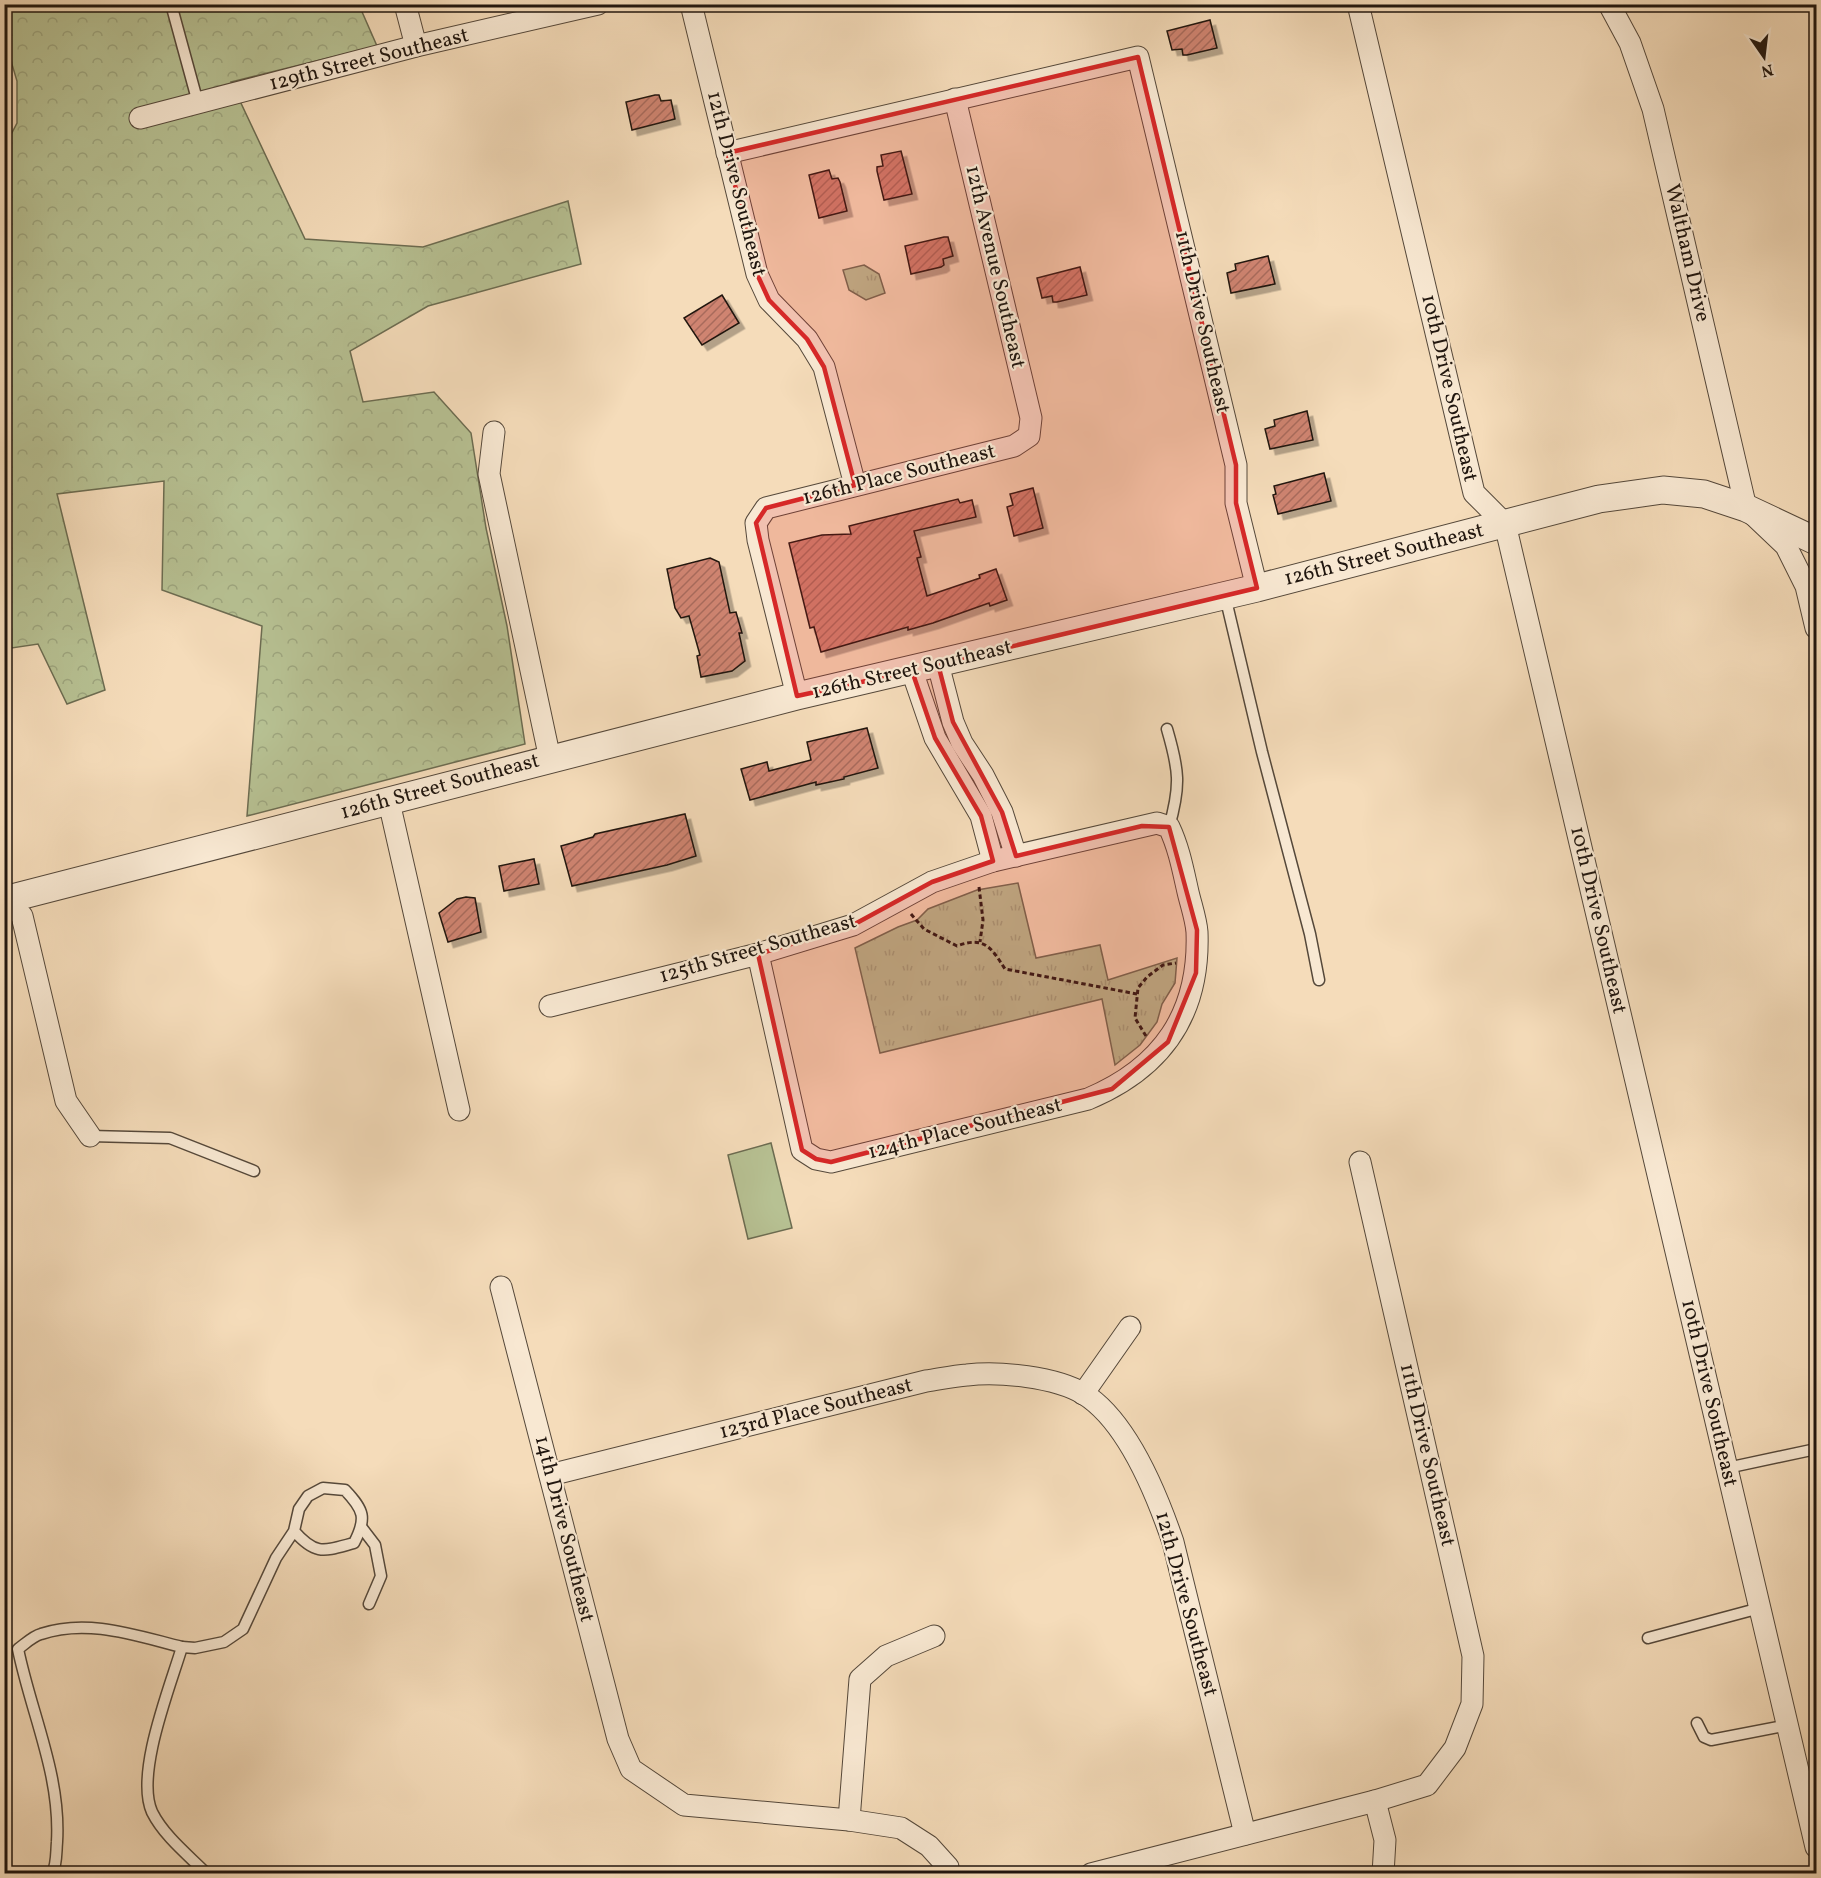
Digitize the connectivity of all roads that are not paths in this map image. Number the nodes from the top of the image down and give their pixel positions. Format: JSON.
{"nodes":[{"id":1,"x":171,"y":4,"type":"edge"},
{"id":2,"x":405,"y":4,"type":"edge"},
{"id":3,"x":598,"y":4,"type":"edge"},
{"id":4,"x":691,"y":4,"type":"edge"},
{"id":5,"x":1358,"y":4,"type":"edge"},
{"id":6,"x":1609,"y":4,"type":"edge"},
{"id":7,"x":416,"y":46,"type":"junction"},
{"id":8,"x":955,"y":99,"type":"junction"},
{"id":9,"x":198,"y":103,"type":"junction"},
{"id":10,"x":140,"y":118,"type":"dead end"},
{"id":11,"x":727,"y":153,"type":"junction"},
{"id":12,"x":494,"y":432,"type":"dead end"},
{"id":13,"x":1029,"y":436,"type":"joint"},
{"id":14,"x":855,"y":485,"type":"junction"},
{"id":15,"x":1746,"y":508,"type":"junction"},
{"id":16,"x":1505,"y":524,"type":"junction"},
{"id":17,"x":1816,"y":541,"type":"edge"},
{"id":18,"x":1257,"y":588,"type":"junction"},
{"id":19,"x":1225,"y":596,"type":"junction"},
{"id":20,"x":1816,"y":627,"type":"edge"},
{"id":21,"x":925,"y":668,"type":"junction"},
{"id":22,"x":797,"y":696,"type":"junction"},
{"id":23,"x":1167,"y":729,"type":"dead end"},
{"id":24,"x":550,"y":759,"type":"junction"},
{"id":25,"x":389,"y":802,"type":"junction"},
{"id":26,"x":1169,"y":827,"type":"junction"},
{"id":27,"x":1016,"y":856,"type":"junction"},
{"id":28,"x":984,"y":864,"type":"junction"},
{"id":29,"x":5,"y":899,"type":"edge"},
{"id":30,"x":758,"y":954,"type":"junction"},
{"id":31,"x":1319,"y":980,"type":"dead end"},
{"id":32,"x":550,"y":1006,"type":"dead end"},
{"id":33,"x":459,"y":1110,"type":"dead end"},
{"id":34,"x":90,"y":1136,"type":"joint"},
{"id":35,"x":1360,"y":1162,"type":"dead end"},
{"id":36,"x":254,"y":1171,"type":"dead end"},
{"id":37,"x":501,"y":1287,"type":"dead end"},
{"id":38,"x":1130,"y":1327,"type":"dead end"},
{"id":39,"x":1083,"y":1394,"type":"junction"},
{"id":40,"x":1816,"y":1449,"type":"edge"},
{"id":41,"x":1727,"y":1468,"type":"junction"},
{"id":42,"x":550,"y":1475,"type":"junction"},
{"id":43,"x":362,"y":1528,"type":"junction"},
{"id":44,"x":294,"y":1531,"type":"junction"},
{"id":45,"x":369,"y":1604,"type":"dead end"},
{"id":46,"x":1760,"y":1608,"type":"junction"},
{"id":47,"x":933,"y":1636,"type":"dead end"},
{"id":48,"x":1648,"y":1638,"type":"dead end"},
{"id":49,"x":182,"y":1647,"type":"junction"},
{"id":50,"x":1697,"y":1723,"type":"dead end"},
{"id":51,"x":1788,"y":1725,"type":"junction"},
{"id":52,"x":1375,"y":1801,"type":"junction"},
{"id":53,"x":849,"y":1820,"type":"junction"},
{"id":54,"x":1245,"y":1834,"type":"junction"},
{"id":55,"x":1816,"y":1847,"type":"edge"},
{"id":56,"x":52,"y":1874,"type":"edge"},
{"id":57,"x":207,"y":1874,"type":"edge"},
{"id":58,"x":949,"y":1874,"type":"edge"},
{"id":59,"x":1091,"y":1874,"type":"edge"},
{"id":60,"x":1383,"y":1874,"type":"edge"}],
"edges":[{"from":1,"to":9,"type":"lane"},
{"from":2,"to":7,"type":"street"},
{"from":3,"to":7,"type":"street","name":"129th Street Southeast"},
{"from":4,"to":11,"type":"street","name":"12th Drive Southeast"},
{"from":5,"to":16,"type":"street","name":"10th Drive Southeast"},
{"from":6,"to":15,"type":"street","name":"Waltham Drive"},
{"from":7,"to":9,"type":"street","name":"129th Street Southeast"},
{"from":8,"to":11,"type":"street"},
{"from":8,"to":13,"type":"street","name":"12th Avenue Southeast"},
{"from":8,"to":18,"type":"street","name":"11th Drive Southeast"},
{"from":9,"to":10,"type":"street","name":"129th Street Southeast"},
{"from":11,"to":14,"type":"street","name":"12th Drive Southeast"},
{"from":12,"to":24,"type":"street"},
{"from":13,"to":14,"type":"street","name":"126th Place Southeast"},
{"from":14,"to":22,"type":"street","name":"126th Place Southeast"},
{"from":15,"to":16,"type":"street","name":"126th Street Southeast"},
{"from":15,"to":17,"type":"street","name":"126th Street Southeast"},
{"from":15,"to":20,"type":"street"},
{"from":16,"to":18,"type":"street","name":"126th Street Southeast"},
{"from":16,"to":41,"type":"street","name":"10th Drive Southeast"},
{"from":18,"to":19,"type":"street","name":"126th Street Southeast"},
{"from":19,"to":21,"type":"street","name":"126th Street Southeast"},
{"from":19,"to":31,"type":"lane"},
{"from":21,"to":22,"type":"street","name":"126th Street Southeast"},
{"from":21,"to":27,"type":"street"},
{"from":21,"to":28,"type":"street"},
{"from":22,"to":24,"type":"street","name":"126th Street Southeast"},
{"from":23,"to":26,"type":"lane"},
{"from":24,"to":25,"type":"street","name":"126th Street Southeast"},
{"from":25,"to":29,"type":"street","name":"126th Street Southeast"},
{"from":25,"to":33,"type":"street"},
{"from":26,"to":27,"type":"street","name":"125th Street Southeast"},
{"from":26,"to":30,"type":"street","name":"124th Place Southeast"},
{"from":27,"to":28,"type":"street","name":"125th Street Southeast"},
{"from":28,"to":30,"type":"street","name":"125th Street Southeast"},
{"from":29,"to":34,"type":"street"},
{"from":30,"to":32,"type":"street","name":"125th Street Southeast"},
{"from":34,"to":36,"type":"lane"},
{"from":35,"to":52,"type":"street","name":"11th Drive Southeast"},
{"from":37,"to":42,"type":"street","name":"14th Drive Southeast"},
{"from":38,"to":39,"type":"street"},
{"from":39,"to":42,"type":"street","name":"123rd Place Southeast"},
{"from":39,"to":54,"type":"street","name":"12th Drive Southeast"},
{"from":40,"to":41,"type":"lane"},
{"from":41,"to":46,"type":"street","name":"10th Drive Southeast"},
{"from":42,"to":53,"type":"street","name":"14th Drive Southeast"},
{"from":43,"to":44,"type":"lane"},
{"from":43,"to":44,"type":"lane"},
{"from":43,"to":45,"type":"lane"},
{"from":44,"to":49,"type":"lane"},
{"from":46,"to":48,"type":"lane"},
{"from":46,"to":51,"type":"street","name":"10th Drive Southeast"},
{"from":47,"to":53,"type":"street"},
{"from":49,"to":56,"type":"lane"},
{"from":49,"to":57,"type":"lane"},
{"from":50,"to":51,"type":"lane"},
{"from":51,"to":55,"type":"street","name":"10th Drive Southeast"},
{"from":52,"to":54,"type":"street","name":"11th Drive Southeast"},
{"from":52,"to":60,"type":"street"},
{"from":53,"to":58,"type":"street"},
{"from":54,"to":59,"type":"street","name":"11th Drive Southeast"}]}
